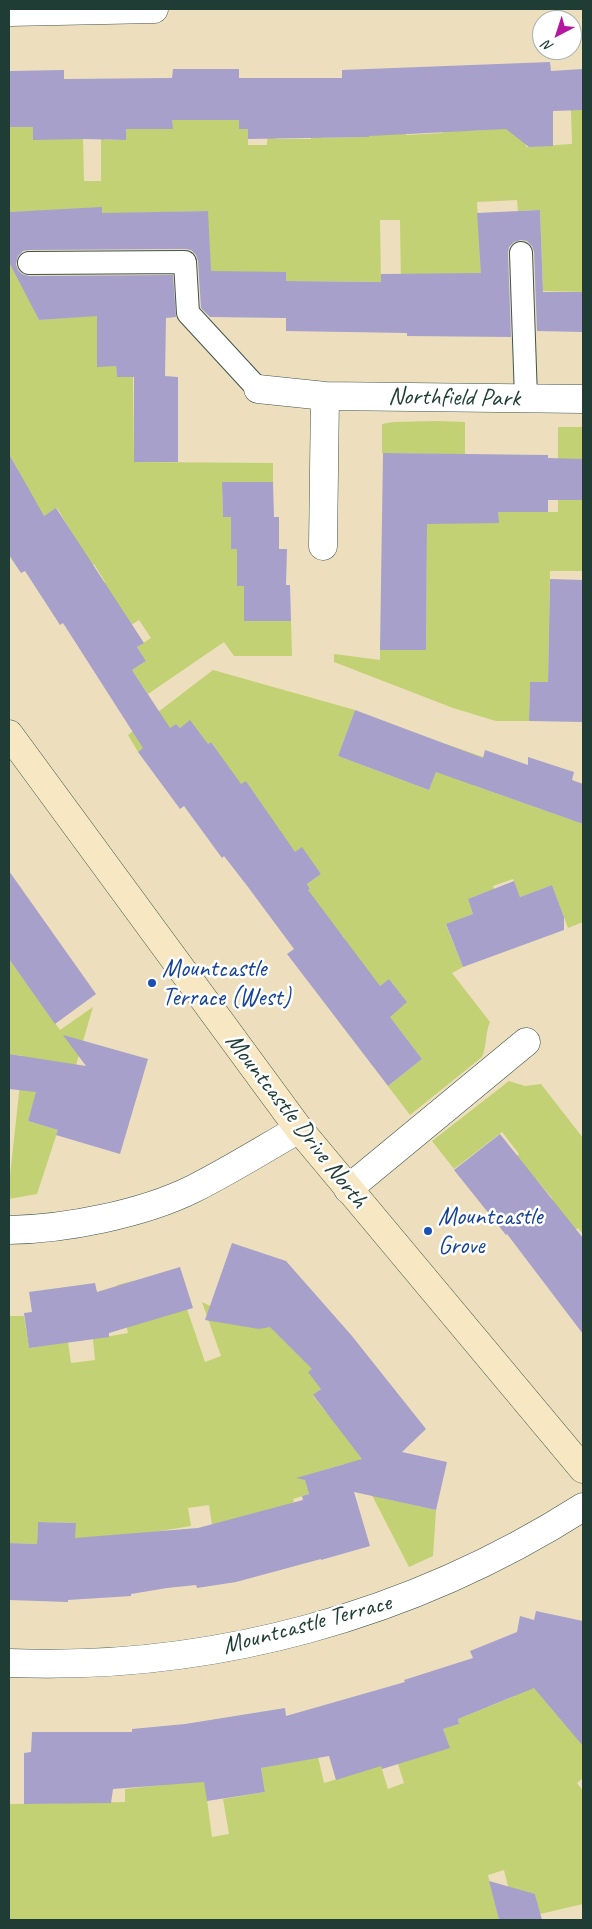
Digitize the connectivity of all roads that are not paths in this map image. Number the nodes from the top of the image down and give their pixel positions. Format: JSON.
{"nodes":[{"id":1,"x":154,"y":9,"type":"edge"},
{"id":2,"x":9,"y":12,"type":"edge"},
{"id":3,"x":521,"y":253,"type":"dead end"},
{"id":4,"x":29,"y":263,"type":"dead end"},
{"id":5,"x":258,"y":389,"type":"joint"},
{"id":6,"x":325,"y":396,"type":"junction"},
{"id":7,"x":526,"y":398,"type":"junction"},
{"id":8,"x":583,"y":399,"type":"edge"},
{"id":9,"x":323,"y":546,"type":"dead end"},
{"id":10,"x":9,"y":734,"type":"edge"},
{"id":11,"x":526,"y":1042,"type":"dead end"},
{"id":12,"x":299,"y":1130,"type":"junction"},
{"id":13,"x":348,"y":1189,"type":"junction"},
{"id":14,"x":9,"y":1230,"type":"edge"},
{"id":15,"x":583,"y":1469,"type":"edge"},
{"id":16,"x":583,"y":1507,"type":"edge"},
{"id":17,"x":9,"y":1663,"type":"edge"}],
"edges":[{"from":1,"to":2,"type":"street"},
{"from":3,"to":7,"type":"lane"},
{"from":4,"to":5,"type":"lane"},
{"from":5,"to":6,"type":"street","name":"Northfield Park"},
{"from":6,"to":7,"type":"street","name":"Northfield Park"},
{"from":6,"to":9,"type":"street"},
{"from":7,"to":8,"type":"street","name":"Northfield Park"},
{"from":10,"to":12,"type":"street","name":"Mountcastle Drive North"},
{"from":11,"to":13,"type":"street"},
{"from":12,"to":13,"type":"street","name":"Mountcastle Drive North"},
{"from":12,"to":14,"type":"street"},
{"from":13,"to":15,"type":"street","name":"Mountcastle Drive North"},
{"from":16,"to":17,"type":"street","name":"Mountcastle Terrace"}]}
